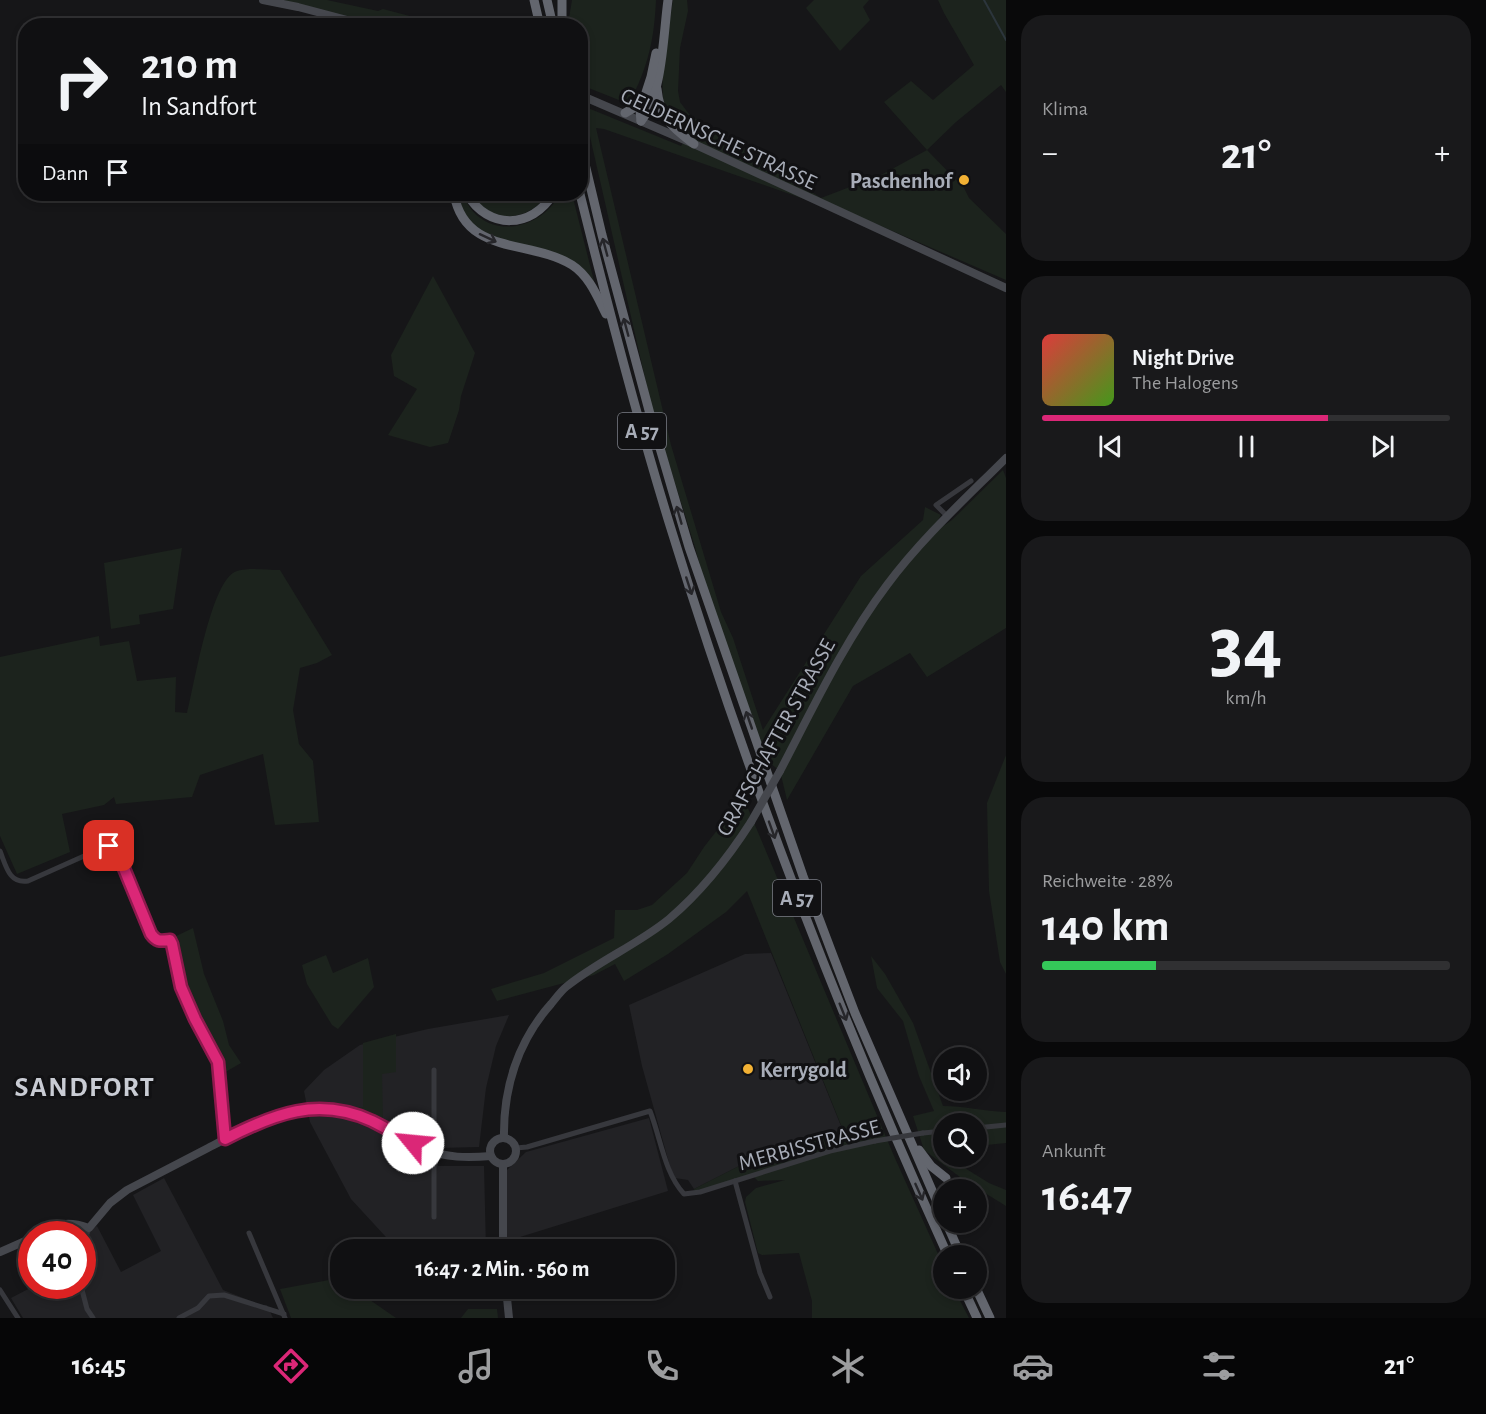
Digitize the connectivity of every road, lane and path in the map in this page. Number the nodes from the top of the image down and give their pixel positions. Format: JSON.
{"nodes":[{"id":1,"x":263,"y":0,"type":"edge"},
{"id":2,"x":534,"y":0,"type":"edge"},
{"id":3,"x":547,"y":0,"type":"edge"},
{"id":4,"x":562,"y":0,"type":"edge"},
{"id":5,"x":661,"y":0,"type":"edge"},
{"id":6,"x":668,"y":0,"type":"edge"},
{"id":7,"x":340,"y":18,"type":"edge"},
{"id":8,"x":538,"y":18,"type":"edge"},
{"id":9,"x":551,"y":18,"type":"edge"},
{"id":10,"x":562,"y":18,"type":"edge"},
{"id":11,"x":657,"y":87,"type":"junction"},
{"id":12,"x":588,"y":99,"type":"edge"},
{"id":13,"x":642,"y":103,"type":"junction"},
{"id":14,"x":625,"y":113,"type":"junction"},
{"id":15,"x":642,"y":121,"type":"junction"},
{"id":16,"x":694,"y":144,"type":"junction"},
{"id":17,"x":588,"y":176,"type":"edge"},
{"id":18,"x":456,"y":201,"type":"edge"},
{"id":19,"x":471,"y":201,"type":"edge"},
{"id":20,"x":548,"y":201,"type":"edge"},
{"id":21,"x":582,"y":201,"type":"edge"},
{"id":22,"x":1006,"y":288,"type":"edge"},
{"id":23,"x":615,"y":331,"type":"junction"},
{"id":24,"x":1006,"y":458,"type":"edge"},
{"id":25,"x":971,"y":481,"type":"dead end"},
{"id":26,"x":948,"y":517,"type":"junction"},
{"id":27,"x":0,"y":851,"type":"edge"},
{"id":28,"x":434,"y":1070,"type":"dead end"},
{"id":29,"x":893,"y":1100,"type":"junction"},
{"id":30,"x":1006,"y":1125,"type":"edge"},
{"id":31,"x":987,"y":1127,"type":"edge"},
{"id":32,"x":933,"y":1132,"type":"edge"},
{"id":33,"x":504,"y":1138,"type":"junction"},
{"id":34,"x":225,"y":1139,"type":"junction"},
{"id":35,"x":516,"y":1148,"type":"junction"},
{"id":36,"x":434,"y":1152,"type":"junction"},
{"id":37,"x":491,"y":1156,"type":"junction"},
{"id":38,"x":503,"y":1164,"type":"junction"},
{"id":39,"x":946,"y":1178,"type":"dead end"},
{"id":40,"x":735,"y":1181,"type":"junction"},
{"id":41,"x":933,"y":1193,"type":"edge"},
{"id":42,"x":434,"y":1217,"type":"dead end"},
{"id":43,"x":95,"y":1221,"type":"edge"},
{"id":44,"x":249,"y":1233,"type":"dead end"},
{"id":45,"x":503,"y":1239,"type":"edge"},
{"id":46,"x":18,"y":1244,"type":"edge"},
{"id":47,"x":943,"y":1245,"type":"edge"},
{"id":48,"x":0,"y":1252,"type":"edge"},
{"id":49,"x":0,"y":1290,"type":"edge"},
{"id":50,"x":770,"y":1297,"type":"dead end"},
{"id":51,"x":84,"y":1299,"type":"edge"},
{"id":52,"x":507,"y":1299,"type":"edge"},
{"id":53,"x":968,"y":1299,"type":"edge"},
{"id":54,"x":981,"y":1299,"type":"edge"},
{"id":55,"x":285,"y":1316,"type":"edge"},
{"id":56,"x":18,"y":1318,"type":"edge"},
{"id":57,"x":93,"y":1318,"type":"edge"},
{"id":58,"x":179,"y":1318,"type":"edge"},
{"id":59,"x":509,"y":1318,"type":"edge"},
{"id":60,"x":977,"y":1318,"type":"edge"},
{"id":61,"x":990,"y":1318,"type":"edge"}],
"edges":[{"from":1,"to":7,"type":"street"},
{"from":2,"to":8,"type":"highway"},
{"from":3,"to":9,"type":"highway"},
{"from":4,"to":10,"type":"highway"},
{"from":5,"to":13,"type":"highway"},
{"from":6,"to":11,"type":"highway"},
{"from":11,"to":15,"type":"highway"},
{"from":11,"to":16,"type":"highway"},
{"from":12,"to":14,"type":"street","name":"GELDERNSCHE STRASSE"},
{"from":13,"to":14,"type":"highway"},
{"from":13,"to":15,"type":"highway"},
{"from":14,"to":15,"type":"street","name":"GELDERNSCHE STRASSE"},
{"from":15,"to":16,"type":"street","name":"GELDERNSCHE STRASSE"},
{"from":16,"to":22,"type":"street","name":"GELDERNSCHE STRASSE"},
{"from":29,"to":17,"type":"highway","number":"A 57","one_way":true},
{"from":18,"to":23,"type":"highway","one_way":true},
{"from":19,"to":20,"type":"highway"},
{"from":21,"to":23,"type":"highway","number":"A 57"},
{"from":23,"to":47,"type":"highway","number":"A 57","one_way":true},
{"from":24,"to":26,"type":"street","name":"GRAFSCHAFTER STRASSE"},
{"from":25,"to":26,"type":"street"},
{"from":26,"to":33,"type":"street","name":"GRAFSCHAFTER STRASSE","bridge":true},
{"from":27,"to":34,"type":"street"},
{"from":28,"to":36,"type":"street"},
{"from":29,"to":39,"type":"highway"},
{"from":29,"to":41,"type":"highway","number":"A 57"},
{"from":30,"to":31,"type":"street"},
{"from":32,"to":40,"type":"street","name":"MERBISSTRASSE","bridge":true},
{"from":33,"to":35,"type":"street"},
{"from":33,"to":37,"type":"street"},
{"from":34,"to":36,"type":"street"},
{"from":34,"to":43,"type":"street"},
{"from":35,"to":38,"type":"street"},
{"from":35,"to":40,"type":"street","name":"MERBISSTRASSE"},
{"from":36,"to":37,"type":"street"},
{"from":36,"to":42,"type":"street"},
{"from":37,"to":38,"type":"street"},
{"from":38,"to":45,"type":"street"},
{"from":40,"to":50,"type":"street"},
{"from":44,"to":55,"type":"street"},
{"from":46,"to":48,"type":"street"},
{"from":49,"to":56,"type":"street"},
{"from":51,"to":57,"type":"street"},
{"from":52,"to":59,"type":"street"},
{"from":53,"to":60,"type":"highway"},
{"from":54,"to":61,"type":"highway"},
{"from":55,"to":58,"type":"street"}]}
